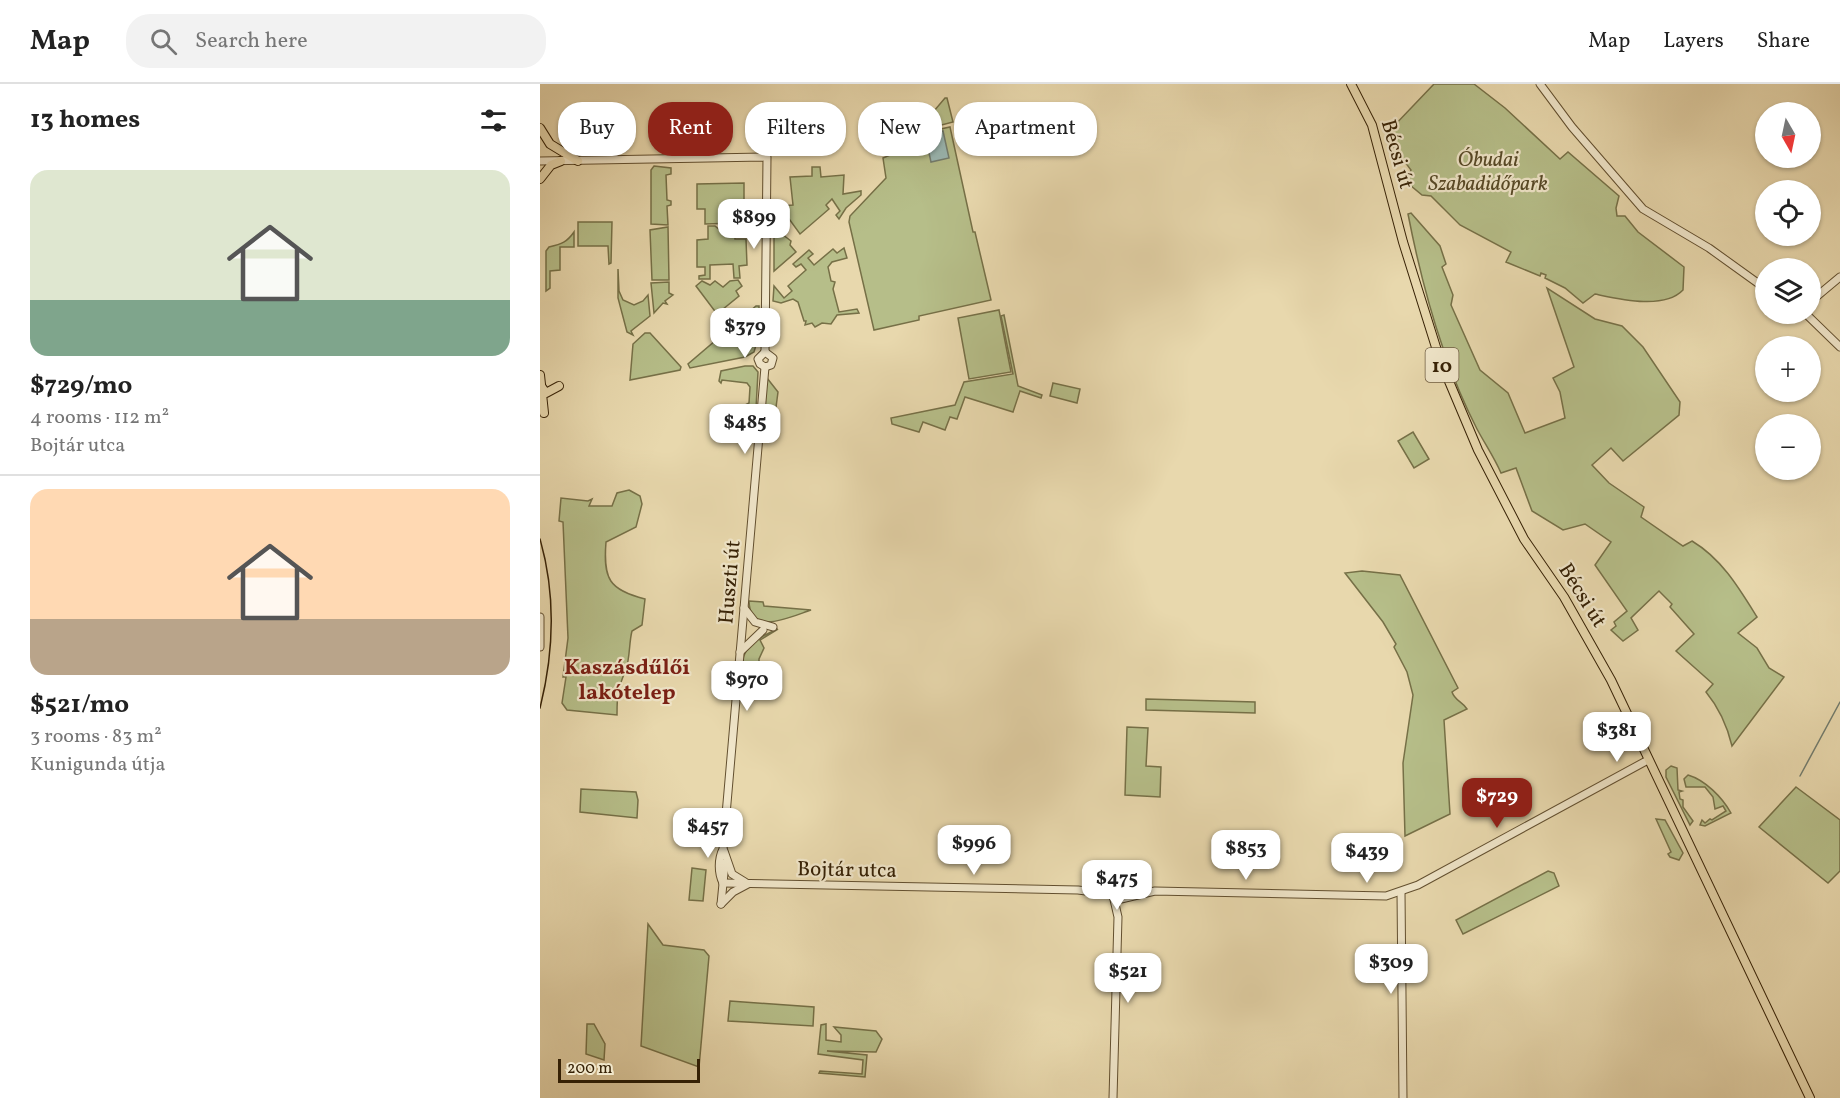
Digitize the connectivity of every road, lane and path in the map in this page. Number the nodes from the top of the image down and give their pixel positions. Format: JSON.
{"nodes":[{"id":1,"x":1351,"y":84,"type":"edge"},
{"id":2,"x":1356,"y":84,"type":"edge"},
{"id":3,"x":1540,"y":84,"type":"edge"},
{"id":4,"x":1360,"y":99,"type":"junction"},
{"id":5,"x":540,"y":128,"type":"edge"},
{"id":6,"x":745,"y":158,"type":"junction"},
{"id":7,"x":540,"y":161,"type":"edge"},
{"id":8,"x":561,"y":161,"type":"junction"},
{"id":9,"x":578,"y":161,"type":"junction"},
{"id":10,"x":540,"y":178,"type":"edge"},
{"id":11,"x":767,"y":178,"type":"junction"},
{"id":12,"x":1840,"y":277,"type":"edge"},
{"id":13,"x":1755,"y":281,"type":"edge"},
{"id":14,"x":1821,"y":293,"type":"edge"},
{"id":15,"x":1816,"y":324,"type":"edge"},
{"id":16,"x":1840,"y":347,"type":"edge"},
{"id":17,"x":540,"y":375,"type":"edge"},
{"id":18,"x":541,"y":386,"type":"edge"},
{"id":19,"x":559,"y":386,"type":"dead end"},
{"id":20,"x":544,"y":413,"type":"dead end"},
{"id":21,"x":744,"y":607,"type":"junction"},
{"id":22,"x":540,"y":617,"type":"edge"},
{"id":23,"x":763,"y":630,"type":"junction"},
{"id":24,"x":741,"y":633,"type":"junction"},
{"id":25,"x":540,"y":647,"type":"edge"},
{"id":26,"x":740,"y":652,"type":"junction"},
{"id":27,"x":1648,"y":760,"type":"junction"},
{"id":28,"x":723,"y":849,"type":"junction"},
{"id":29,"x":725,"y":860,"type":"junction"},
{"id":30,"x":723,"y":883,"type":"junction"},
{"id":31,"x":750,"y":884,"type":"junction"},
{"id":32,"x":1126,"y":885,"type":"junction"},
{"id":33,"x":1114,"y":886,"type":"junction"},
{"id":34,"x":1078,"y":890,"type":"junction"},
{"id":35,"x":1155,"y":891,"type":"junction"},
{"id":36,"x":1401,"y":892,"type":"junction"},
{"id":37,"x":1113,"y":895,"type":"junction"},
{"id":38,"x":1126,"y":897,"type":"junction"},
{"id":39,"x":1118,"y":917,"type":"junction"},
{"id":40,"x":1113,"y":1098,"type":"edge"},
{"id":41,"x":1403,"y":1098,"type":"edge"},
{"id":42,"x":1810,"y":1098,"type":"edge"}],
"edges":[{"from":1,"to":4,"type":"main road","name":"Bécsi út","number":"10"},
{"from":2,"to":4,"type":"main road","name":"Bécsi út","number":"10"},
{"from":3,"to":13,"type":"street"},
{"from":4,"to":27,"type":"main road","name":"Bécsi út","number":"10"},
{"from":5,"to":9,"type":"main road"},
{"from":6,"to":9,"type":"street"},
{"from":6,"to":11,"type":"street"},
{"from":6,"to":11,"type":"street"},
{"from":7,"to":8,"type":"street"},
{"from":8,"to":9,"type":"street"},
{"from":8,"to":10,"type":"main road"},
{"from":11,"to":21,"type":"street","name":"Huszti út"},
{"from":12,"to":14,"type":"street"},
{"from":15,"to":16,"type":"street"},
{"from":17,"to":18,"type":"main road"},
{"from":18,"to":19,"type":"main road"},
{"from":18,"to":20,"type":"main road"},
{"from":21,"to":23,"type":"street"},
{"from":21,"to":24,"type":"street","name":"Huszti út"},
{"from":22,"to":25,"type":"street"},
{"from":23,"to":24,"type":"street"},
{"from":23,"to":26,"type":"street"},
{"from":24,"to":26,"type":"street","name":"Huszti út"},
{"from":26,"to":28,"type":"street","name":"Huszti út"},
{"from":27,"to":36,"type":"street"},
{"from":27,"to":42,"type":"main road","name":"Bécsi út","number":"10"},
{"from":28,"to":29,"type":"street"},
{"from":28,"to":30,"type":"street","name":"Huszti út"},
{"from":29,"to":30,"type":"street"},
{"from":29,"to":31,"type":"street"},
{"from":30,"to":31,"type":"street","name":"Bojtár utca"},
{"from":30,"to":31,"type":"street"},
{"from":31,"to":34,"type":"street","name":"Bojtár utca"},
{"from":32,"to":33,"type":"street"},
{"from":32,"to":35,"type":"street"},
{"from":32,"to":38,"type":"street"},
{"from":33,"to":34,"type":"street","name":"Bojtár utca"},
{"from":33,"to":37,"type":"street"},
{"from":34,"to":37,"type":"street","name":"Bojtár utca"},
{"from":35,"to":36,"type":"street"},
{"from":35,"to":38,"type":"street"},
{"from":36,"to":41,"type":"street"},
{"from":37,"to":38,"type":"street"},
{"from":37,"to":39,"type":"street"},
{"from":38,"to":39,"type":"street"},
{"from":39,"to":40,"type":"street"}]}
